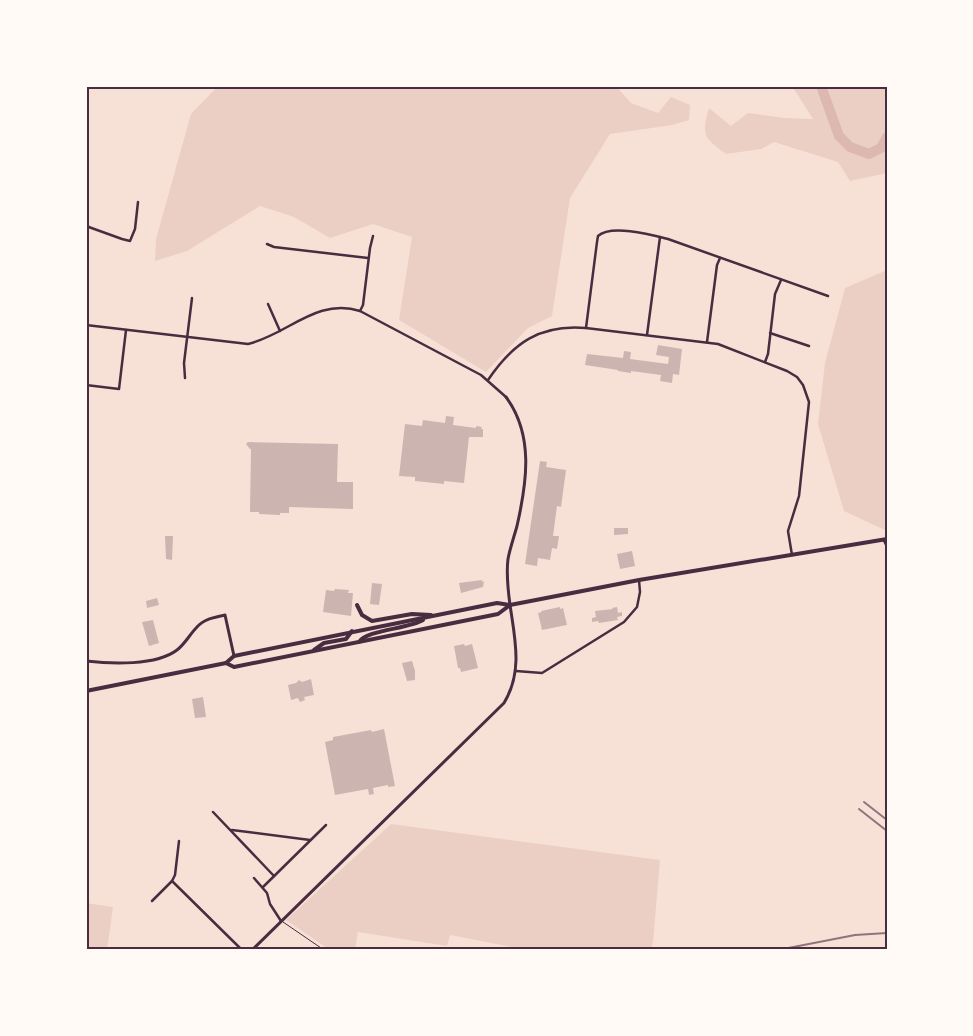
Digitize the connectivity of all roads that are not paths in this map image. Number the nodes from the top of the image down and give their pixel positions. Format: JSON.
{"nodes":[{"id":1,"x":138,"y":202,"type":"dead end"},
{"id":2,"x":87,"y":226,"type":"edge"},
{"id":3,"x":373,"y":236,"type":"dead end"},
{"id":4,"x":86,"y":237,"type":"edge"},
{"id":5,"x":660,"y":237,"type":"junction"},
{"id":6,"x":267,"y":244,"type":"dead end"},
{"id":7,"x":368,"y":258,"type":"junction"},
{"id":8,"x":720,"y":258,"type":"junction"},
{"id":9,"x":781,"y":280,"type":"junction"},
{"id":10,"x":828,"y":296,"type":"dead end"},
{"id":11,"x":192,"y":298,"type":"dead end"},
{"id":12,"x":268,"y":304,"type":"dead end"},
{"id":13,"x":360,"y":311,"type":"junction"},
{"id":14,"x":86,"y":325,"type":"edge"},
{"id":15,"x":586,"y":328,"type":"junction"},
{"id":16,"x":126,"y":330,"type":"junction"},
{"id":17,"x":280,"y":330,"type":"junction"},
{"id":18,"x":770,"y":333,"type":"junction"},
{"id":19,"x":647,"y":335,"type":"junction"},
{"id":20,"x":187,"y":337,"type":"junction"},
{"id":21,"x":708,"y":342,"type":"junction"},
{"id":22,"x":809,"y":346,"type":"dead end"},
{"id":23,"x":765,"y":362,"type":"junction"},
{"id":24,"x":185,"y":378,"type":"dead end"},
{"id":25,"x":488,"y":380,"type":"junction"},
{"id":26,"x":86,"y":385,"type":"edge"},
{"id":27,"x":506,"y":397,"type":"joint"},
{"id":28,"x":885,"y":539,"type":"edge"},
{"id":29,"x":887,"y":546,"type":"edge"},
{"id":30,"x":792,"y":555,"type":"junction"},
{"id":31,"x":639,"y":580,"type":"junction"},
{"id":32,"x":357,"y":605,"type":"dead end"},
{"id":33,"x":510,"y":605,"type":"junction"},
{"id":34,"x":438,"y":616,"type":"junction"},
{"id":35,"x":425,"y":618,"type":"junction"},
{"id":36,"x":352,"y":632,"type":"junction"},
{"id":37,"x":359,"y":642,"type":"junction"},
{"id":38,"x":312,"y":652,"type":"junction"},
{"id":39,"x":234,"y":656,"type":"junction"},
{"id":40,"x":86,"y":661,"type":"edge"},
{"id":41,"x":226,"y":663,"type":"junction"},
{"id":42,"x":516,"y":671,"type":"junction"},
{"id":43,"x":86,"y":691,"type":"edge"},
{"id":44,"x":214,"y":812,"type":"dead end"},
{"id":45,"x":326,"y":825,"type":"dead end"},
{"id":46,"x":231,"y":830,"type":"junction"},
{"id":47,"x":310,"y":840,"type":"junction"},
{"id":48,"x":179,"y":841,"type":"dead end"},
{"id":49,"x":274,"y":876,"type":"junction"},
{"id":50,"x":254,"y":878,"type":"dead end"},
{"id":51,"x":172,"y":881,"type":"junction"},
{"id":52,"x":263,"y":887,"type":"junction"},
{"id":53,"x":152,"y":901,"type":"dead end"},
{"id":54,"x":281,"y":921,"type":"junction"},
{"id":55,"x":242,"y":950,"type":"edge"},
{"id":56,"x":252,"y":950,"type":"edge"},
{"id":57,"x":324,"y":950,"type":"edge"}],
"edges":[{"from":1,"to":2,"type":"street"},
{"from":2,"to":4,"type":"street"},
{"from":3,"to":7,"type":"street"},
{"from":5,"to":8,"type":"street"},
{"from":5,"to":15,"type":"street"},
{"from":5,"to":19,"type":"street"},
{"from":6,"to":7,"type":"street"},
{"from":7,"to":13,"type":"street"},
{"from":8,"to":9,"type":"street"},
{"from":8,"to":21,"type":"street"},
{"from":9,"to":10,"type":"street"},
{"from":9,"to":18,"type":"street"},
{"from":11,"to":20,"type":"street"},
{"from":12,"to":17,"type":"street"},
{"from":13,"to":17,"type":"street"},
{"from":13,"to":25,"type":"street"},
{"from":14,"to":16,"type":"street"},
{"from":15,"to":19,"type":"street"},
{"from":15,"to":25,"type":"street"},
{"from":16,"to":20,"type":"street"},
{"from":16,"to":26,"type":"street"},
{"from":17,"to":20,"type":"street"},
{"from":18,"to":22,"type":"street"},
{"from":18,"to":23,"type":"street"},
{"from":19,"to":21,"type":"street"},
{"from":20,"to":24,"type":"street"},
{"from":21,"to":23,"type":"street"},
{"from":23,"to":30,"type":"street"},
{"from":25,"to":27,"type":"street"},
{"from":27,"to":33,"type":"main road"},
{"from":28,"to":29,"type":"main road"},
{"from":28,"to":30,"type":"highway"},
{"from":30,"to":31,"type":"highway"},
{"from":31,"to":33,"type":"highway"},
{"from":31,"to":42,"type":"street"},
{"from":32,"to":34,"type":"highway"},
{"from":33,"to":34,"type":"highway"},
{"from":33,"to":37,"type":"highway"},
{"from":33,"to":42,"type":"main road"},
{"from":34,"to":35,"type":"highway"},
{"from":35,"to":36,"type":"highway"},
{"from":35,"to":37,"type":"highway"},
{"from":36,"to":38,"type":"highway"},
{"from":36,"to":39,"type":"highway"},
{"from":37,"to":38,"type":"highway"},
{"from":38,"to":41,"type":"highway"},
{"from":39,"to":40,"type":"main road"},
{"from":39,"to":41,"type":"highway"},
{"from":41,"to":43,"type":"highway"},
{"from":42,"to":54,"type":"main road"},
{"from":44,"to":46,"type":"street"},
{"from":45,"to":47,"type":"street"},
{"from":46,"to":47,"type":"street"},
{"from":46,"to":49,"type":"street"},
{"from":47,"to":49,"type":"street"},
{"from":48,"to":51,"type":"street"},
{"from":49,"to":52,"type":"street"},
{"from":50,"to":52,"type":"street"},
{"from":51,"to":53,"type":"street"},
{"from":51,"to":55,"type":"street"},
{"from":52,"to":54,"type":"street"},
{"from":54,"to":56,"type":"main road"},
{"from":54,"to":57,"type":"lane"}]}
